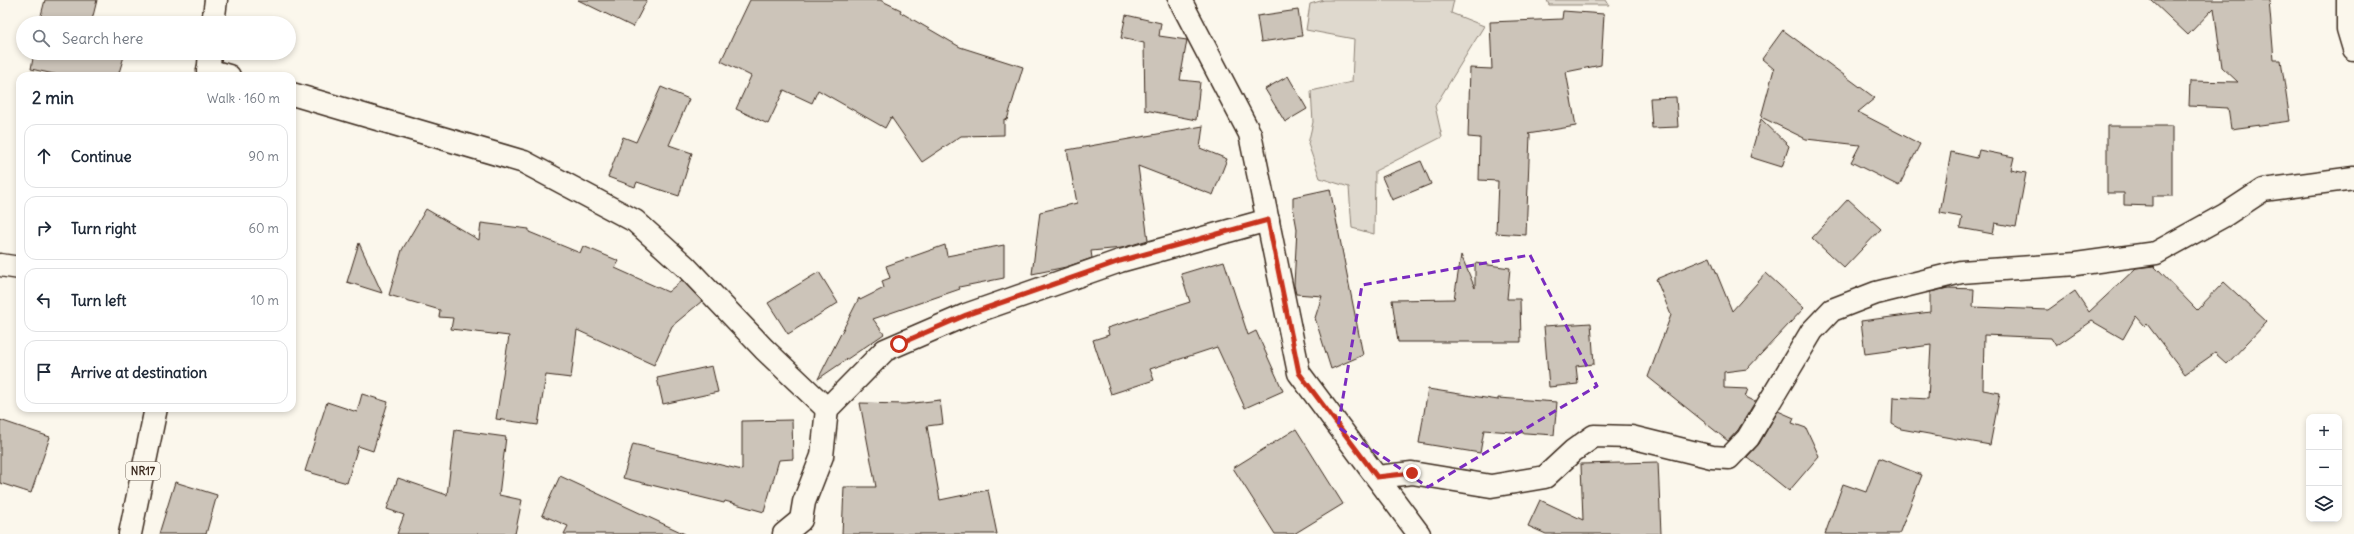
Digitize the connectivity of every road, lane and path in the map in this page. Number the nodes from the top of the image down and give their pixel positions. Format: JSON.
{"nodes":[{"id":1,"x":216,"y":0,"type":"edge"},
{"id":2,"x":1180,"y":0,"type":"edge"},
{"id":3,"x":2348,"y":0,"type":"edge"},
{"id":4,"x":214,"y":16,"type":"edge"},
{"id":5,"x":2354,"y":49,"type":"edge"},
{"id":6,"x":208,"y":66,"type":"edge"},
{"id":7,"x":221,"y":72,"type":"edge"},
{"id":8,"x":296,"y":95,"type":"edge"},
{"id":9,"x":2354,"y":178,"type":"edge"},
{"id":10,"x":1268,"y":220,"type":"junction"},
{"id":11,"x":0,"y":265,"type":"edge"},
{"id":12,"x":16,"y":267,"type":"edge"},
{"id":13,"x":827,"y":409,"type":"junction"},
{"id":14,"x":155,"y":412,"type":"edge"},
{"id":15,"x":1377,"y":477,"type":"junction"},
{"id":16,"x":130,"y":534,"type":"edge"},
{"id":17,"x":784,"y":534,"type":"edge"},
{"id":18,"x":1420,"y":534,"type":"edge"}],
"edges":[{"from":1,"to":4,"type":"street"},
{"from":2,"to":10,"type":"street"},
{"from":3,"to":5,"type":"street"},
{"from":6,"to":7,"type":"street"},
{"from":8,"to":13,"type":"street"},
{"from":9,"to":15,"type":"street"},
{"from":10,"to":13,"type":"street"},
{"from":10,"to":15,"type":"street"},
{"from":11,"to":12,"type":"street"},
{"from":13,"to":17,"type":"street"},
{"from":14,"to":16,"type":"street","number":"NR17"},
{"from":15,"to":18,"type":"street"}]}
